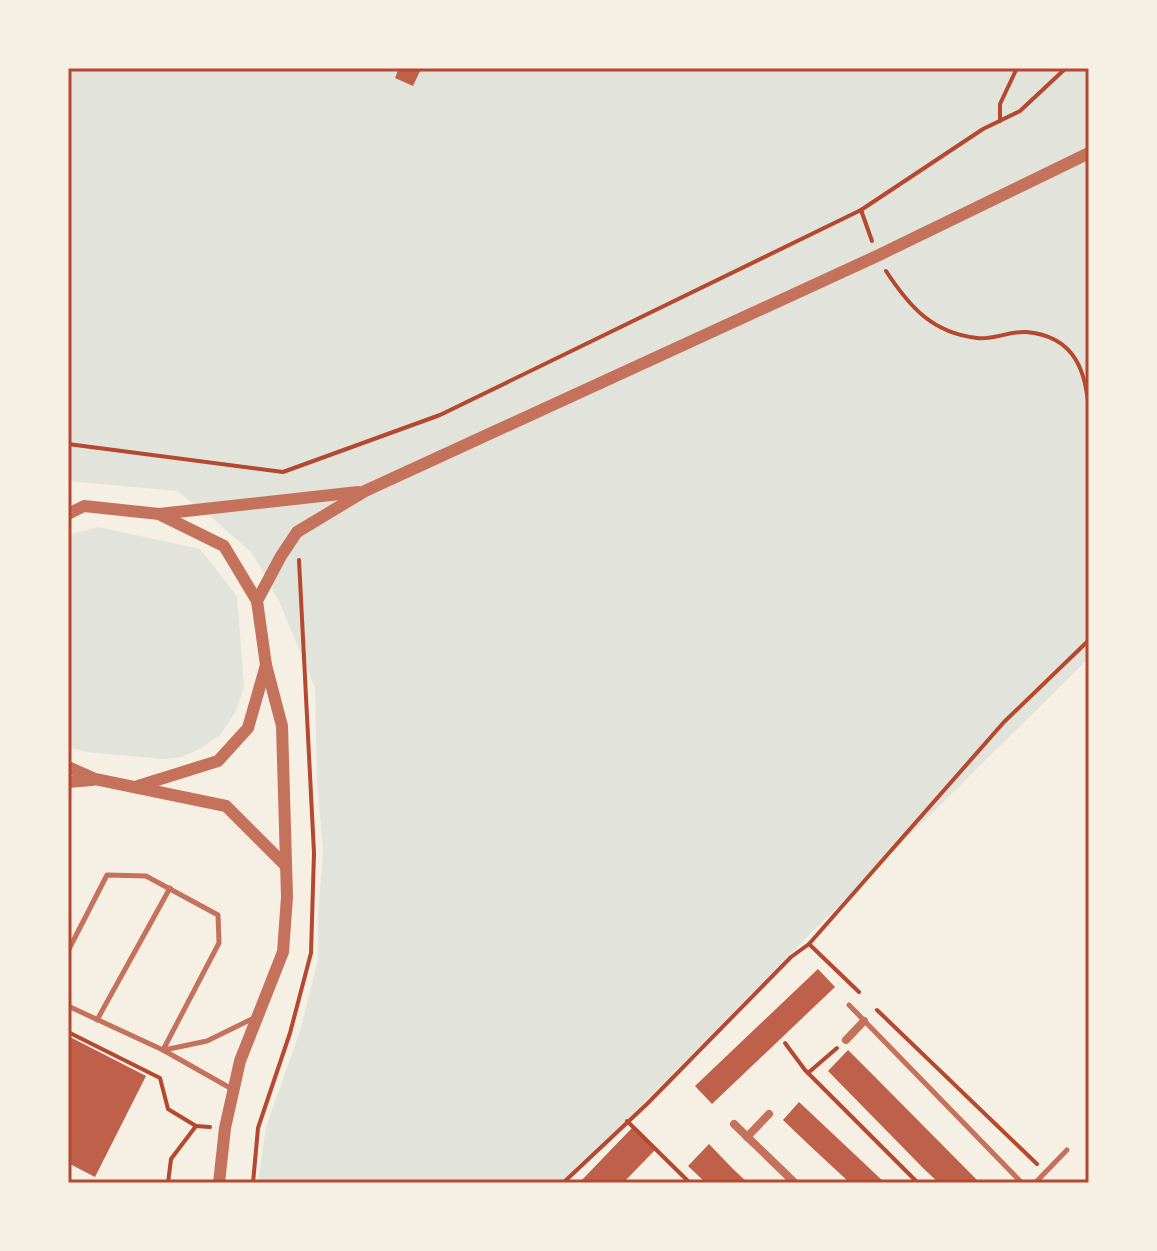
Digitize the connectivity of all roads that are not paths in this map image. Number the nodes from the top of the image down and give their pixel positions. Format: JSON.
{"nodes":[{"id":1,"x":1089,"y":153,"type":"edge"},
{"id":2,"x":365,"y":491,"type":"junction"},
{"id":3,"x":68,"y":499,"type":"edge"},
{"id":4,"x":84,"y":506,"type":"junction"},
{"id":5,"x":68,"y":514,"type":"edge"},
{"id":6,"x":159,"y":514,"type":"junction"},
{"id":7,"x":257,"y":601,"type":"junction"},
{"id":8,"x":266,"y":665,"type":"junction"},
{"id":9,"x":68,"y":767,"type":"edge"},
{"id":10,"x":95,"y":779,"type":"junction"},
{"id":11,"x":68,"y":782,"type":"edge"},
{"id":12,"x":138,"y":786,"type":"junction"},
{"id":13,"x":286,"y":866,"type":"junction"},
{"id":14,"x":170,"y":888,"type":"junction"},
{"id":15,"x":68,"y":951,"type":"edge"},
{"id":16,"x":849,"y":1005,"type":"dead end"},
{"id":17,"x":68,"y":1006,"type":"edge"},
{"id":18,"x":258,"y":1015,"type":"junction"},
{"id":19,"x":97,"y":1020,"type":"junction"},
{"id":20,"x":864,"y":1021,"type":"junction"},
{"id":21,"x":846,"y":1040,"type":"road end"},
{"id":22,"x":163,"y":1050,"type":"junction"},
{"id":23,"x":232,"y":1089,"type":"junction"},
{"id":24,"x":769,"y":1114,"type":"dead end"},
{"id":25,"x":734,"y":1124,"type":"dead end"},
{"id":26,"x":747,"y":1137,"type":"junction"},
{"id":27,"x":1067,"y":1150,"type":"dead end"},
{"id":28,"x":219,"y":1183,"type":"edge"},
{"id":29,"x":795,"y":1183,"type":"edge"},
{"id":30,"x":1022,"y":1183,"type":"edge"},
{"id":31,"x":1035,"y":1183,"type":"edge"}],
"edges":[{"from":1,"to":2,"type":"street"},
{"from":2,"to":6,"type":"street"},
{"from":2,"to":7,"type":"street"},
{"from":3,"to":4,"type":"street"},
{"from":4,"to":5,"type":"street"},
{"from":4,"to":6,"type":"street"},
{"from":6,"to":7,"type":"street"},
{"from":7,"to":8,"type":"street"},
{"from":8,"to":12,"type":"street"},
{"from":8,"to":13,"type":"street"},
{"from":9,"to":10,"type":"street"},
{"from":10,"to":11,"type":"street"},
{"from":10,"to":12,"type":"street"},
{"from":12,"to":13,"type":"street"},
{"from":13,"to":18,"type":"street"},
{"from":14,"to":15,"type":"lane"},
{"from":14,"to":19,"type":"lane"},
{"from":14,"to":22,"type":"lane"},
{"from":16,"to":20,"type":"lane"},
{"from":17,"to":19,"type":"lane"},
{"from":18,"to":22,"type":"lane"},
{"from":18,"to":23,"type":"street"},
{"from":19,"to":22,"type":"lane"},
{"from":20,"to":21,"type":"street"},
{"from":20,"to":30,"type":"lane"},
{"from":22,"to":23,"type":"lane"},
{"from":23,"to":28,"type":"street"},
{"from":24,"to":26,"type":"street"},
{"from":25,"to":26,"type":"street"},
{"from":26,"to":29,"type":"street"},
{"from":27,"to":31,"type":"lane"}]}
